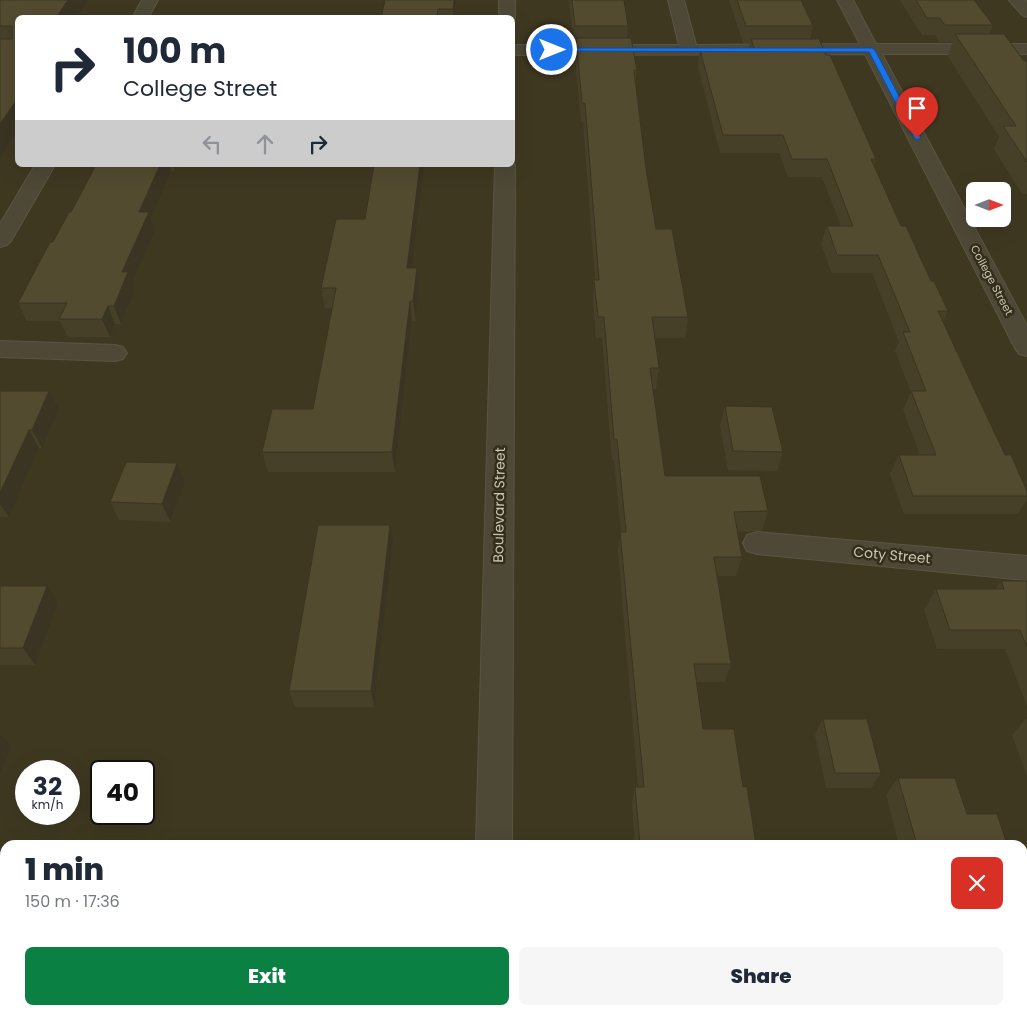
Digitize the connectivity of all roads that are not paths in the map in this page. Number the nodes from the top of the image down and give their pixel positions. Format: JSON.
{"nodes":[{"id":1,"x":150,"y":0,"type":"edge"},
{"id":2,"x":507,"y":0,"type":"edge"},
{"id":3,"x":676,"y":0,"type":"edge"},
{"id":4,"x":845,"y":0,"type":"edge"},
{"id":5,"x":1017,"y":0,"type":"edge"},
{"id":6,"x":1027,"y":12,"type":"edge"},
{"id":7,"x":142,"y":15,"type":"edge"},
{"id":8,"x":507,"y":15,"type":"edge"},
{"id":9,"x":1027,"y":49,"type":"edge"},
{"id":10,"x":515,"y":50,"type":"edge"},
{"id":11,"x":689,"y":50,"type":"junction"},
{"id":12,"x":872,"y":50,"type":"junction"},
{"id":13,"x":44,"y":167,"type":"edge"},
{"id":14,"x":504,"y":167,"type":"edge"},
{"id":15,"x":0,"y":241,"type":"edge"},
{"id":16,"x":1027,"y":348,"type":"edge"},
{"id":17,"x":0,"y":349,"type":"edge"},
{"id":18,"x":115,"y":353,"type":"dead end"},
{"id":19,"x":757,"y":543,"type":"dead end"},
{"id":20,"x":1027,"y":568,"type":"edge"},
{"id":21,"x":494,"y":840,"type":"edge"}],
"edges":[{"from":1,"to":7,"type":"street"},
{"from":2,"to":8,"type":"street"},
{"from":3,"to":11,"type":"street"},
{"from":4,"to":12,"type":"street","name":"College Street"},
{"from":5,"to":6,"type":"street"},
{"from":9,"to":12,"type":"street"},
{"from":10,"to":11,"type":"street"},
{"from":11,"to":12,"type":"street"},
{"from":12,"to":16,"type":"street","name":"College Street"},
{"from":13,"to":15,"type":"street"},
{"from":14,"to":21,"type":"street","name":"Boulevard Street"},
{"from":17,"to":18,"type":"street"},
{"from":19,"to":20,"type":"street","name":"Coty Street"}]}
